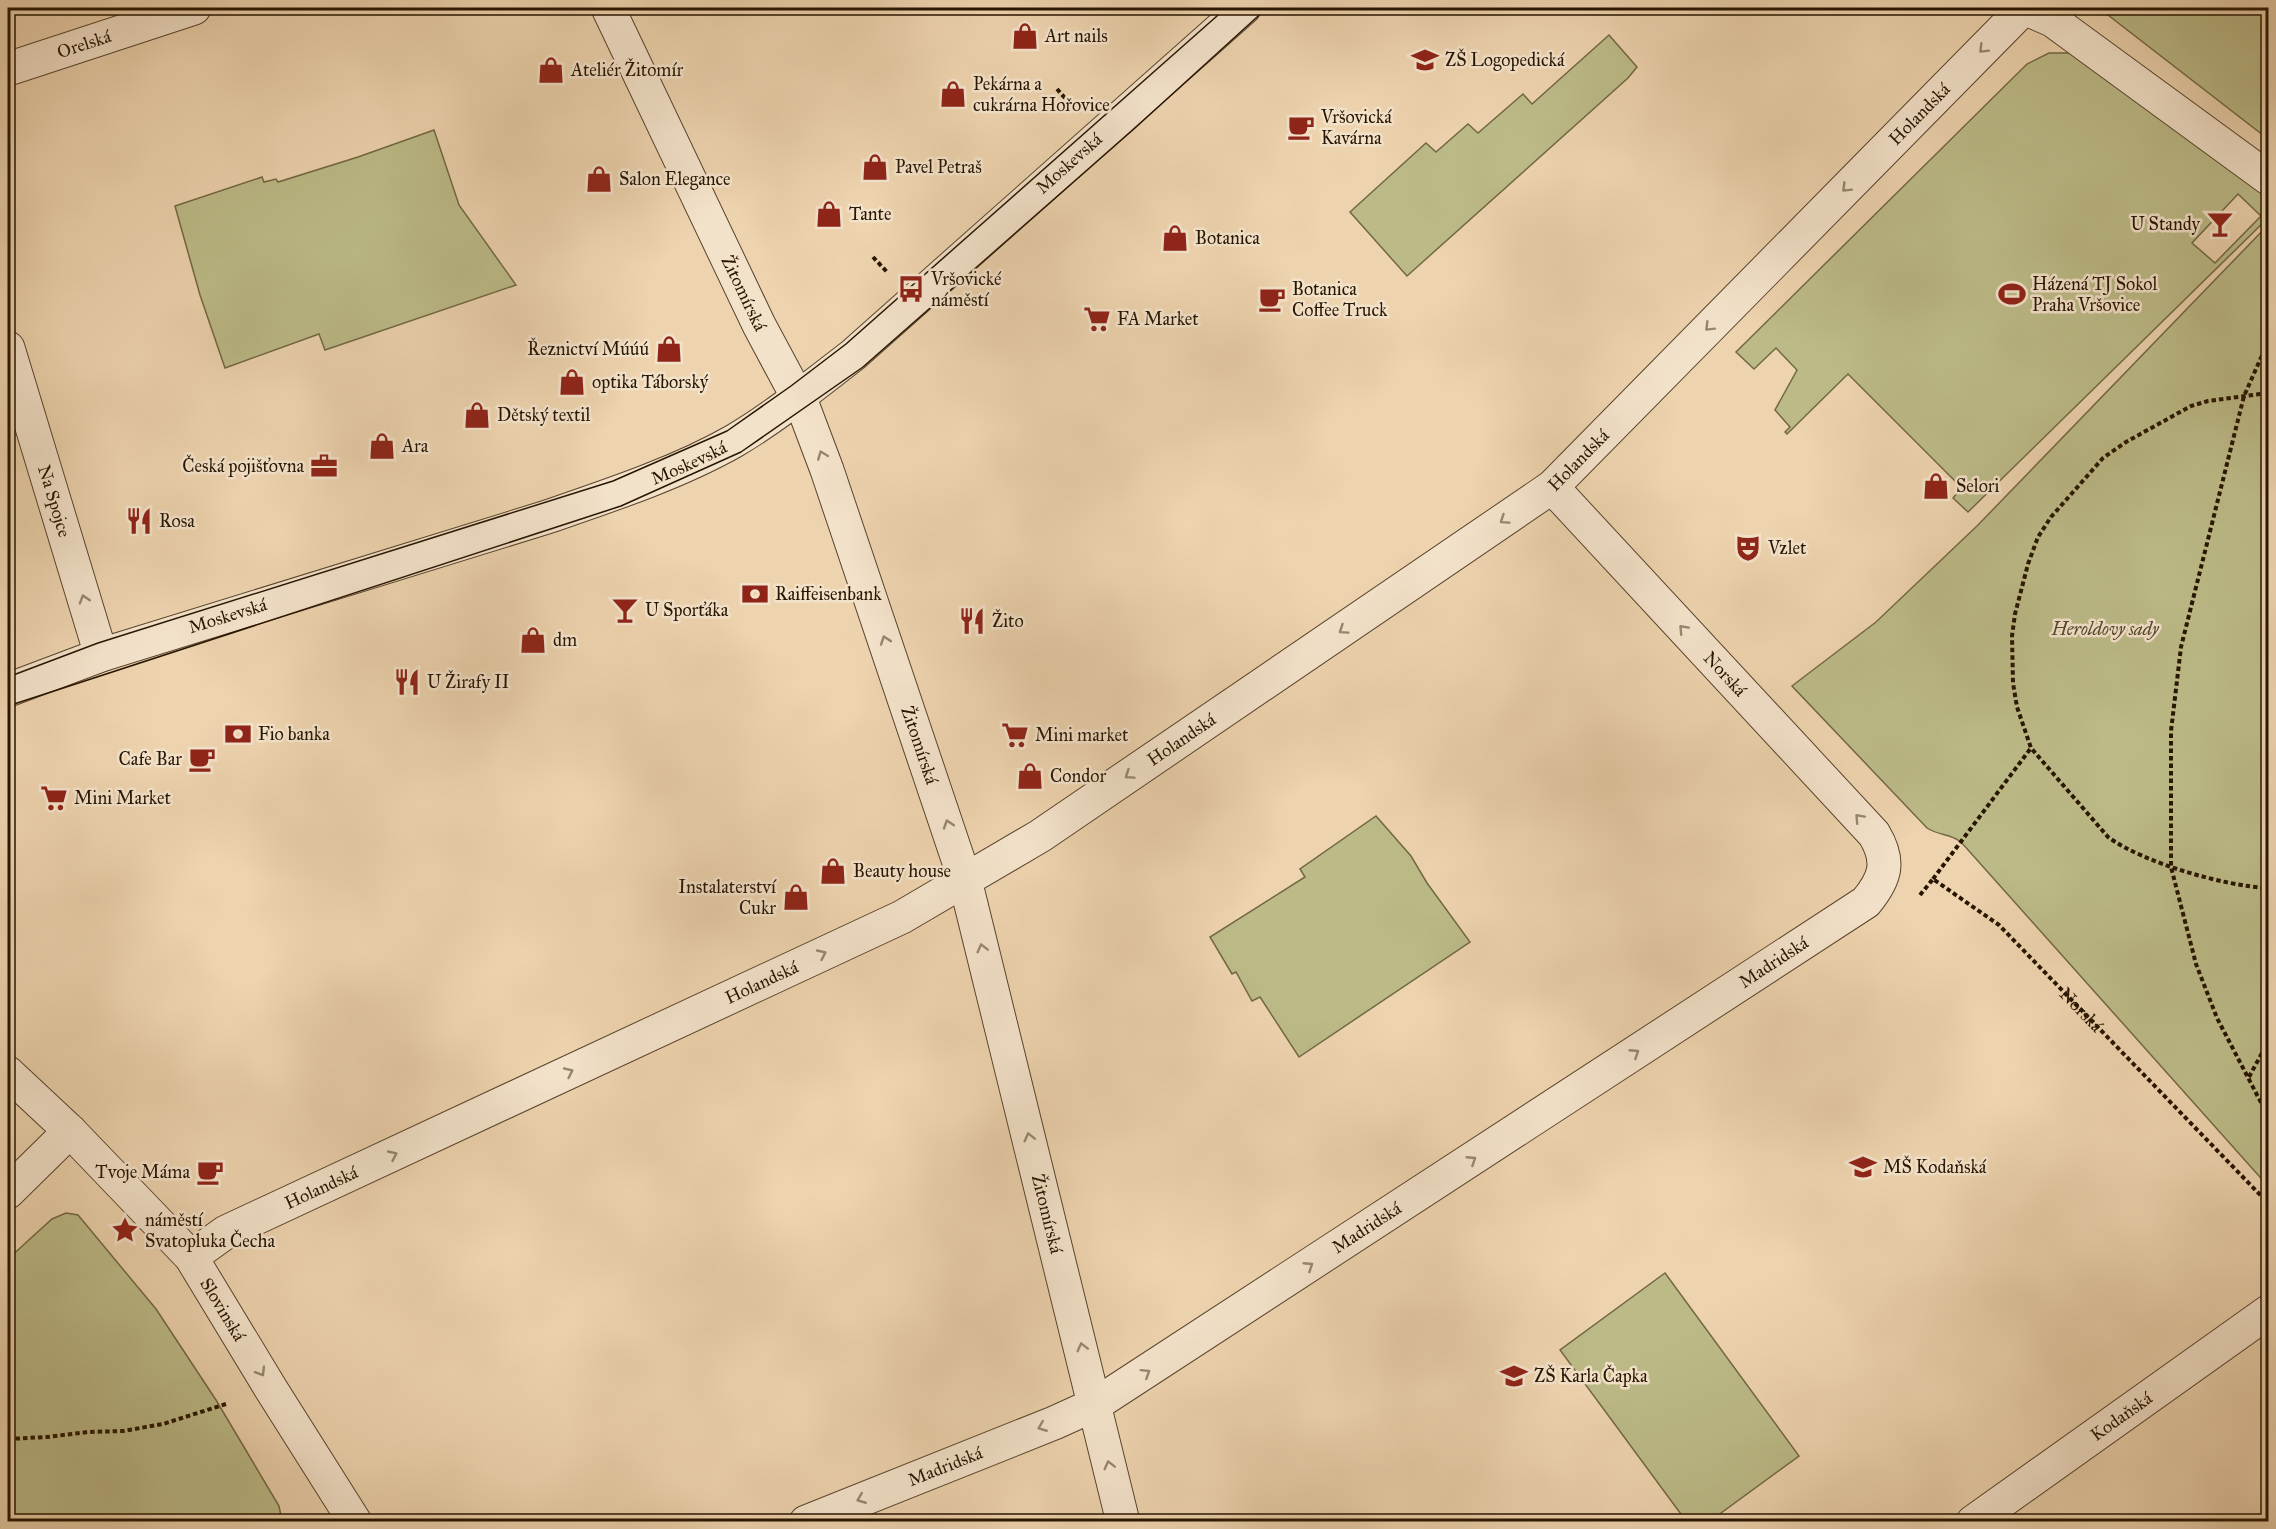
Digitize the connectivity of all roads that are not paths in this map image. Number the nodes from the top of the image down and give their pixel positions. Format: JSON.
{"nodes":[{"id":1,"x":194,"y":8,"type":"edge"},
{"id":2,"x":608,"y":8,"type":"edge"},
{"id":3,"x":1244,"y":8,"type":"edge"},
{"id":4,"x":2024,"y":8,"type":"edge"},
{"id":5,"x":8,"y":69,"type":"edge"},
{"id":6,"x":2268,"y":178,"type":"edge"},
{"id":7,"x":8,"y":348,"type":"edge"},
{"id":8,"x":798,"y":398,"type":"junction"},
{"id":9,"x":1552,"y":487,"type":"junction"},
{"id":10,"x":101,"y":655,"type":"junction"},
{"id":11,"x":8,"y":690,"type":"edge"},
{"id":12,"x":1884,"y":868,"type":"joint"},
{"id":13,"x":965,"y":880,"type":"junction"},
{"id":14,"x":8,"y":1073,"type":"edge"},
{"id":15,"x":70,"y":1131,"type":"junction"},
{"id":16,"x":8,"y":1192,"type":"edge"},
{"id":17,"x":191,"y":1257,"type":"junction"},
{"id":18,"x":2268,"y":1312,"type":"edge"},
{"id":19,"x":1096,"y":1404,"type":"junction"},
{"id":20,"x":355,"y":1521,"type":"edge"},
{"id":21,"x":806,"y":1521,"type":"edge"},
{"id":22,"x":1124,"y":1521,"type":"edge"},
{"id":23,"x":1973,"y":1521,"type":"edge"}],
"edges":[{"from":1,"to":5,"type":"street","name":"Orelská"},
{"from":2,"to":8,"type":"street","name":"Žitomírská"},
{"from":3,"to":8,"type":"street","name":"Moskevská"},
{"from":4,"to":6,"type":"street"},
{"from":4,"to":9,"type":"street","name":"Holandská","one_way":true},
{"from":10,"to":7,"type":"street","name":"Na Spojce","one_way":true},
{"from":8,"to":10,"type":"street","name":"Moskevská"},
{"from":13,"to":8,"type":"street","name":"Žitomírská","one_way":true},
{"from":12,"to":9,"type":"street","name":"Norská","one_way":true},
{"from":9,"to":13,"type":"street","name":"Holandská","one_way":true},
{"from":10,"to":11,"type":"street","name":"Moskevská"},
{"from":19,"to":12,"type":"street","name":"Madridská","one_way":true},
{"from":17,"to":13,"type":"street","name":"Holandská","one_way":true},
{"from":19,"to":13,"type":"street","name":"Žitomírská","one_way":true},
{"from":14,"to":15,"type":"street","name":"Slovinská"},
{"from":15,"to":16,"type":"street"},
{"from":15,"to":17,"type":"street","name":"Slovinská"},
{"from":17,"to":20,"type":"street","name":"Slovinská","one_way":true},
{"from":18,"to":23,"type":"street","name":"Kodaňská"},
{"from":19,"to":21,"type":"street","name":"Madridská","one_way":true},
{"from":22,"to":19,"type":"street","name":"Žitomírská","one_way":true}]}
